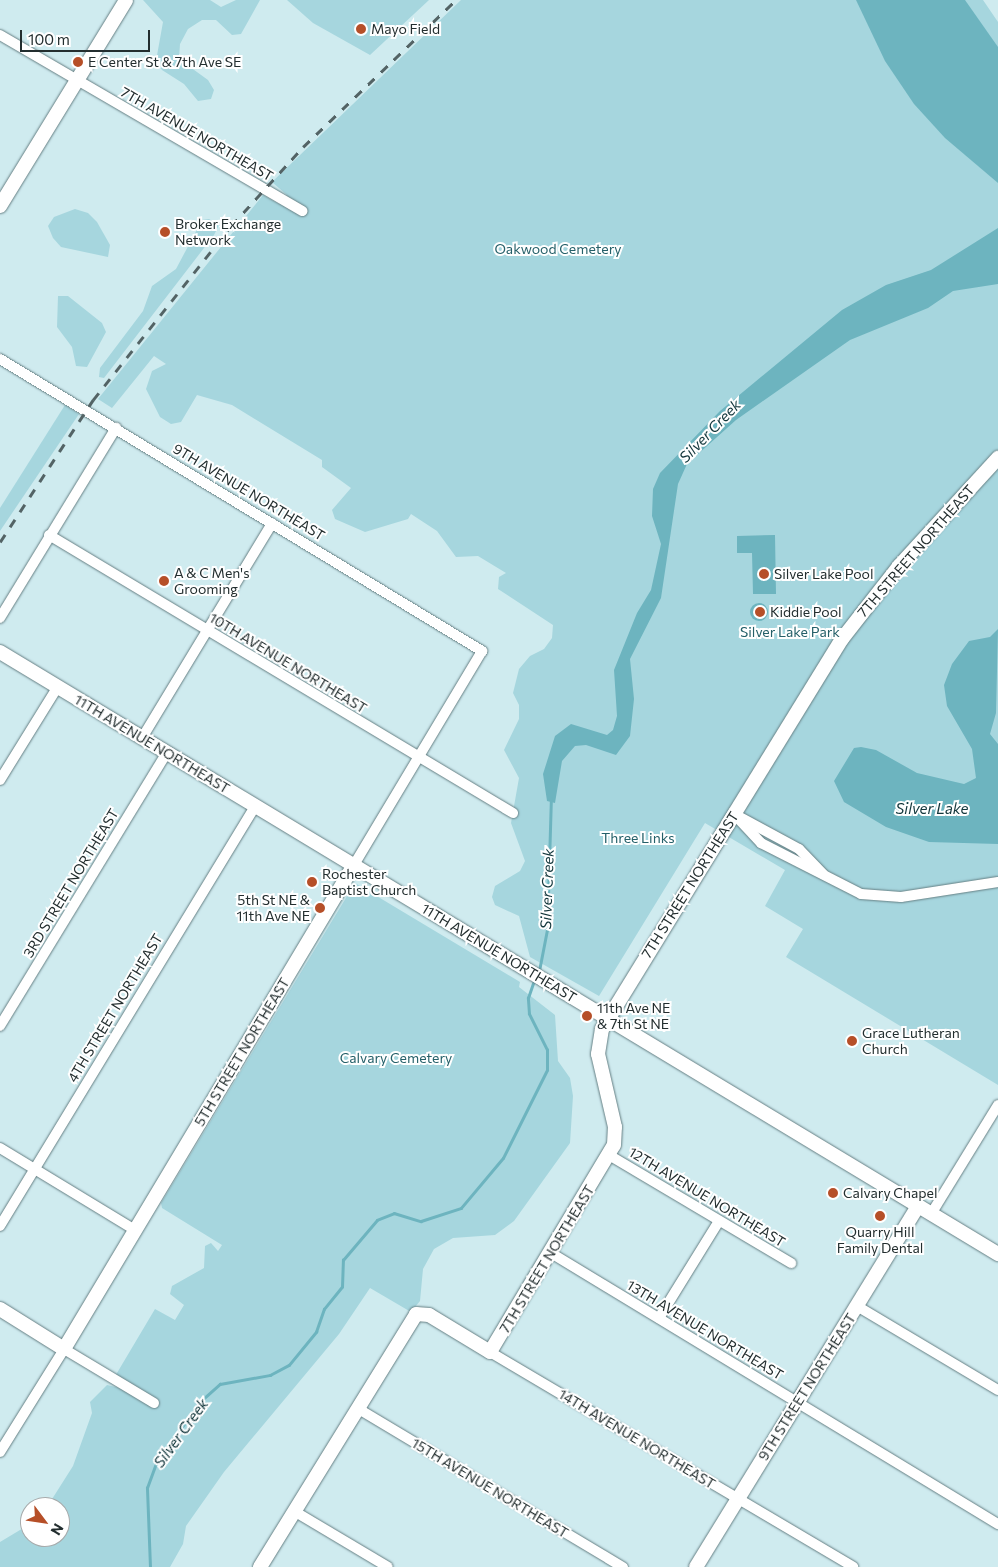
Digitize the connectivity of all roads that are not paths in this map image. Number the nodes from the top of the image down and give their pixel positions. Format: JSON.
{"nodes":[{"id":1,"x":126,"y":0,"type":"edge"},
{"id":2,"x":0,"y":35,"type":"edge"},
{"id":3,"x":77,"y":81,"type":"junction"},
{"id":4,"x":2,"y":196,"type":"edge"},
{"id":5,"x":303,"y":212,"type":"dead end"},
{"id":6,"x":0,"y":358,"type":"edge"},
{"id":7,"x":116,"y":428,"type":"junction"},
{"id":8,"x":998,"y":458,"type":"edge"},
{"id":9,"x":272,"y":523,"type":"junction"},
{"id":10,"x":49,"y":536,"type":"junction"},
{"id":11,"x":0,"y":618,"type":"edge"},
{"id":12,"x":207,"y":631,"type":"junction"},
{"id":13,"x":482,"y":650,"type":"joint"},
{"id":14,"x":0,"y":652,"type":"edge"},
{"id":15,"x":57,"y":688,"type":"junction"},
{"id":16,"x":142,"y":738,"type":"junction"},
{"id":17,"x":166,"y":754,"type":"junction"},
{"id":18,"x":419,"y":757,"type":"junction"},
{"id":19,"x":0,"y":780,"type":"edge"},
{"id":20,"x":255,"y":806,"type":"junction"},
{"id":21,"x":513,"y":813,"type":"dead end"},
{"id":22,"x":734,"y":814,"type":"junction"},
{"id":23,"x":354,"y":865,"type":"junction"},
{"id":24,"x":823,"y":874,"type":"junction"},
{"id":25,"x":998,"y":882,"type":"edge"},
{"id":26,"x":608,"y":1019,"type":"junction"},
{"id":27,"x":0,"y":1026,"type":"edge"},
{"id":28,"x":998,"y":1104,"type":"edge"},
{"id":29,"x":0,"y":1148,"type":"edge"},
{"id":30,"x":609,"y":1155,"type":"junction"},
{"id":31,"x":34,"y":1168,"type":"junction"},
{"id":32,"x":918,"y":1206,"type":"junction"},
{"id":33,"x":931,"y":1214,"type":"junction"},
{"id":34,"x":719,"y":1221,"type":"junction"},
{"id":35,"x":0,"y":1226,"type":"edge"},
{"id":36,"x":135,"y":1230,"type":"junction"},
{"id":37,"x":551,"y":1253,"type":"junction"},
{"id":38,"x":998,"y":1254,"type":"edge"},
{"id":39,"x":791,"y":1264,"type":"dead end"},
{"id":40,"x":857,"y":1306,"type":"junction"},
{"id":41,"x":0,"y":1309,"type":"edge"},
{"id":42,"x":659,"y":1318,"type":"junction"},
{"id":43,"x":64,"y":1348,"type":"junction"},
{"id":44,"x":490,"y":1352,"type":"junction"},
{"id":45,"x":998,"y":1390,"type":"edge"},
{"id":46,"x":797,"y":1402,"type":"junction"},
{"id":47,"x":154,"y":1403,"type":"dead end"},
{"id":48,"x":357,"y":1408,"type":"junction"},
{"id":49,"x":0,"y":1452,"type":"edge"},
{"id":50,"x":738,"y":1498,"type":"junction"},
{"id":51,"x":294,"y":1511,"type":"junction"},
{"id":52,"x":998,"y":1524,"type":"edge"},
{"id":53,"x":260,"y":1567,"type":"edge"},
{"id":54,"x":388,"y":1567,"type":"edge"},
{"id":55,"x":623,"y":1567,"type":"edge"},
{"id":56,"x":696,"y":1567,"type":"edge"},
{"id":57,"x":853,"y":1567,"type":"edge"}],
"edges":[{"from":1,"to":3,"type":"street"},
{"from":2,"to":3,"type":"street","name":"7TH AVENUE NORTHEAST"},
{"from":3,"to":4,"type":"street"},
{"from":3,"to":5,"type":"street","name":"7TH AVENUE NORTHEAST"},
{"from":6,"to":7,"type":"street","name":"9TH AVENUE NORTHEAST"},
{"from":7,"to":9,"type":"street","name":"9TH AVENUE NORTHEAST"},
{"from":7,"to":10,"type":"street"},
{"from":8,"to":22,"type":"street","name":"7TH STREET NORTHEAST"},
{"from":9,"to":12,"type":"street"},
{"from":9,"to":13,"type":"street","name":"9TH AVENUE NORTHEAST"},
{"from":10,"to":11,"type":"street"},
{"from":10,"to":12,"type":"street","name":"10TH AVENUE NORTHEAST"},
{"from":12,"to":16,"type":"street"},
{"from":12,"to":18,"type":"street","name":"10TH AVENUE NORTHEAST"},
{"from":13,"to":18,"type":"street","name":"5TH STREET NORTHEAST"},
{"from":14,"to":15,"type":"street","name":"11TH AVENUE NORTHEAST"},
{"from":15,"to":16,"type":"street","name":"11TH AVENUE NORTHEAST"},
{"from":15,"to":19,"type":"street"},
{"from":16,"to":17,"type":"street","name":"11TH AVENUE NORTHEAST"},
{"from":17,"to":20,"type":"street","name":"11TH AVENUE NORTHEAST"},
{"from":17,"to":27,"type":"street","name":"3RD STREET NORTHEAST"},
{"from":18,"to":21,"type":"street","name":"10TH AVENUE NORTHEAST"},
{"from":18,"to":23,"type":"street","name":"5TH STREET NORTHEAST"},
{"from":20,"to":23,"type":"street","name":"11TH AVENUE NORTHEAST"},
{"from":20,"to":31,"type":"street","name":"4TH STREET NORTHEAST"},
{"from":22,"to":24,"type":"street"},
{"from":22,"to":24,"type":"street"},
{"from":22,"to":26,"type":"street","name":"7TH STREET NORTHEAST"},
{"from":23,"to":26,"type":"street","name":"11TH AVENUE NORTHEAST"},
{"from":23,"to":36,"type":"street","name":"5TH STREET NORTHEAST"},
{"from":24,"to":25,"type":"street"},
{"from":26,"to":30,"type":"street","name":"7TH STREET NORTHEAST"},
{"from":26,"to":32,"type":"street","name":"11TH AVENUE NORTHEAST"},
{"from":28,"to":33,"type":"street"},
{"from":29,"to":31,"type":"street"},
{"from":30,"to":34,"type":"street","name":"12TH AVENUE NORTHEAST"},
{"from":30,"to":37,"type":"street","name":"7TH STREET NORTHEAST"},
{"from":31,"to":35,"type":"street","name":"4TH STREET NORTHEAST"},
{"from":31,"to":36,"type":"street"},
{"from":32,"to":33,"type":"street","name":"11TH AVENUE NORTHEAST"},
{"from":32,"to":40,"type":"street","name":"9TH STREET NORTHEAST"},
{"from":33,"to":38,"type":"street","name":"11TH AVENUE NORTHEAST"},
{"from":34,"to":39,"type":"street","name":"12TH AVENUE NORTHEAST"},
{"from":34,"to":42,"type":"street"},
{"from":36,"to":43,"type":"street","name":"5TH STREET NORTHEAST"},
{"from":37,"to":42,"type":"street","name":"13TH AVENUE NORTHEAST"},
{"from":37,"to":44,"type":"street","name":"7TH STREET NORTHEAST"},
{"from":40,"to":45,"type":"street"},
{"from":40,"to":46,"type":"street","name":"9TH STREET NORTHEAST"},
{"from":41,"to":43,"type":"street"},
{"from":42,"to":46,"type":"street","name":"13TH AVENUE NORTHEAST"},
{"from":43,"to":47,"type":"street"},
{"from":43,"to":49,"type":"street","name":"5TH STREET NORTHEAST"},
{"from":44,"to":48,"type":"street","name":"14TH AVENUE NORTHEAST"},
{"from":44,"to":50,"type":"street","name":"14TH AVENUE NORTHEAST"},
{"from":46,"to":50,"type":"street","name":"9TH STREET NORTHEAST"},
{"from":46,"to":52,"type":"street","name":"13TH AVENUE NORTHEAST"},
{"from":48,"to":51,"type":"street"},
{"from":48,"to":55,"type":"street","name":"15TH AVENUE NORTHEAST"},
{"from":50,"to":56,"type":"street","name":"9TH STREET NORTHEAST"},
{"from":50,"to":57,"type":"street","name":"14TH AVENUE NORTHEAST"},
{"from":51,"to":53,"type":"street"},
{"from":51,"to":54,"type":"street"}]}
